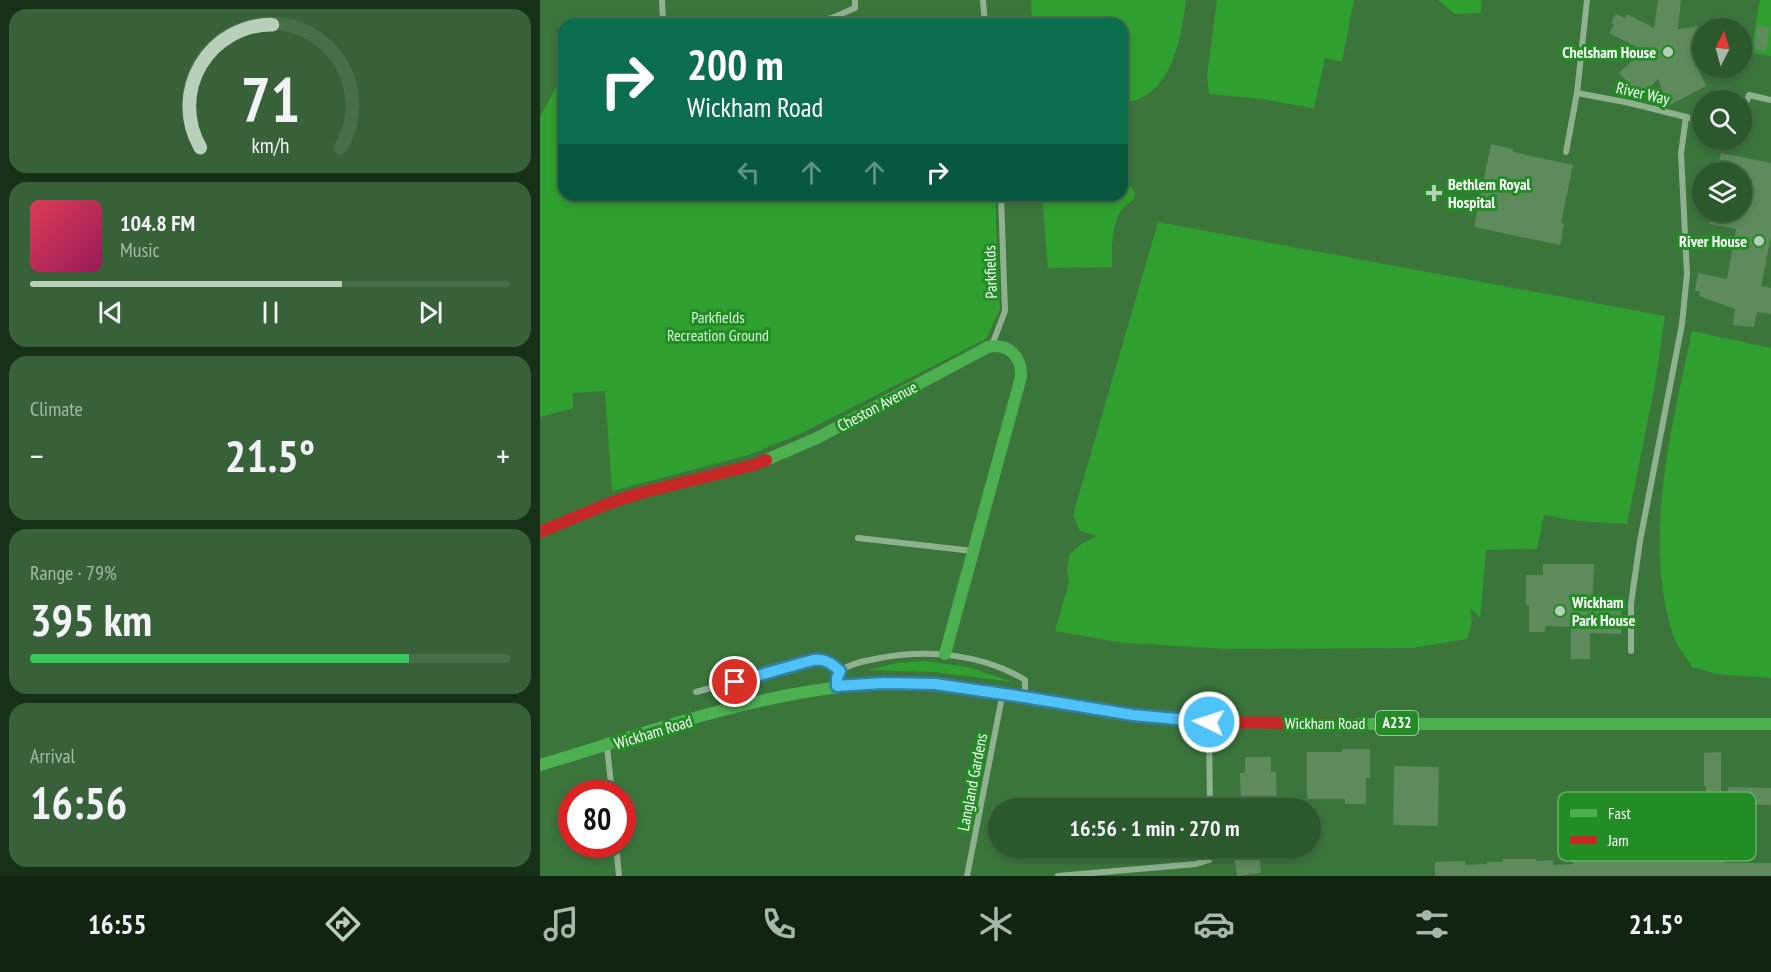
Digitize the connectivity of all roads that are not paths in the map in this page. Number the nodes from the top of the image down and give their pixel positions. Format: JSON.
{"nodes":[{"id":1,"x":662,"y":0,"type":"edge"},
{"id":2,"x":855,"y":0,"type":"edge"},
{"id":3,"x":983,"y":0,"type":"edge"},
{"id":4,"x":1587,"y":0,"type":"edge"},
{"id":5,"x":663,"y":18,"type":"edge"},
{"id":6,"x":832,"y":18,"type":"edge"},
{"id":7,"x":984,"y":18,"type":"edge"},
{"id":8,"x":1577,"y":93,"type":"junction"},
{"id":9,"x":1752,"y":96,"type":"edge"},
{"id":10,"x":1771,"y":100,"type":"edge"},
{"id":11,"x":1686,"y":117,"type":"junction"},
{"id":12,"x":1692,"y":118,"type":"edge"},
{"id":13,"x":1566,"y":152,"type":"dead end"},
{"id":14,"x":1001,"y":201,"type":"edge"},
{"id":15,"x":992,"y":345,"type":"junction"},
{"id":16,"x":540,"y":532,"type":"edge"},
{"id":17,"x":858,"y":538,"type":"dead end"},
{"id":18,"x":974,"y":551,"type":"junction"},
{"id":19,"x":1631,"y":651,"type":"dead end"},
{"id":20,"x":945,"y":654,"type":"junction"},
{"id":21,"x":840,"y":671,"type":"junction"},
{"id":22,"x":837,"y":686,"type":"junction"},
{"id":23,"x":696,"y":692,"type":"dead end"},
{"id":24,"x":1003,"y":693,"type":"junction"},
{"id":25,"x":1024,"y":697,"type":"junction"},
{"id":26,"x":1209,"y":722,"type":"junction"},
{"id":27,"x":1771,"y":724,"type":"edge"},
{"id":28,"x":607,"y":746,"type":"junction"},
{"id":29,"x":540,"y":765,"type":"edge"},
{"id":30,"x":611,"y":780,"type":"edge"},
{"id":31,"x":1210,"y":798,"type":"edge"},
{"id":32,"x":617,"y":858,"type":"edge"},
{"id":33,"x":1210,"y":858,"type":"edge"},
{"id":34,"x":619,"y":876,"type":"edge"},
{"id":35,"x":968,"y":876,"type":"edge"},
{"id":36,"x":1058,"y":876,"type":"edge"}],
"edges":[{"from":1,"to":5,"type":"street"},
{"from":2,"to":6,"type":"street"},
{"from":3,"to":7,"type":"street"},
{"from":4,"to":8,"type":"street"},
{"from":8,"to":11,"type":"street","name":"River Way"},
{"from":8,"to":13,"type":"street"},
{"from":9,"to":10,"type":"street"},
{"from":11,"to":12,"type":"street","name":"River Way"},
{"from":11,"to":19,"type":"street"},
{"from":14,"to":15,"type":"street","name":"Parkfields"},
{"from":15,"to":16,"type":"main road","name":"Cheston Avenue"},
{"from":15,"to":18,"type":"main road"},
{"from":17,"to":18,"type":"street"},
{"from":18,"to":20,"type":"main road"},
{"from":20,"to":21,"type":"street"},
{"from":20,"to":25,"type":"street"},
{"from":21,"to":22,"type":"street"},
{"from":21,"to":23,"type":"street","name":"Wickham Road"},
{"from":22,"to":24,"type":"main road","name":"Wickham Road","number":"A232"},
{"from":22,"to":28,"type":"main road","name":"Wickham Road","number":"A232"},
{"from":24,"to":25,"type":"main road","name":"Wickham Road","number":"A232"},
{"from":24,"to":35,"type":"street","name":"Langland Gardens"},
{"from":25,"to":26,"type":"main road","name":"Wickham Road","number":"A232"},
{"from":26,"to":27,"type":"main road","name":"Wickham Road","number":"A232"},
{"from":26,"to":31,"type":"street"},
{"from":28,"to":29,"type":"main road","name":"Wickham Road","number":"A232"},
{"from":28,"to":30,"type":"street"},
{"from":32,"to":34,"type":"street"},
{"from":33,"to":36,"type":"street"}]}
